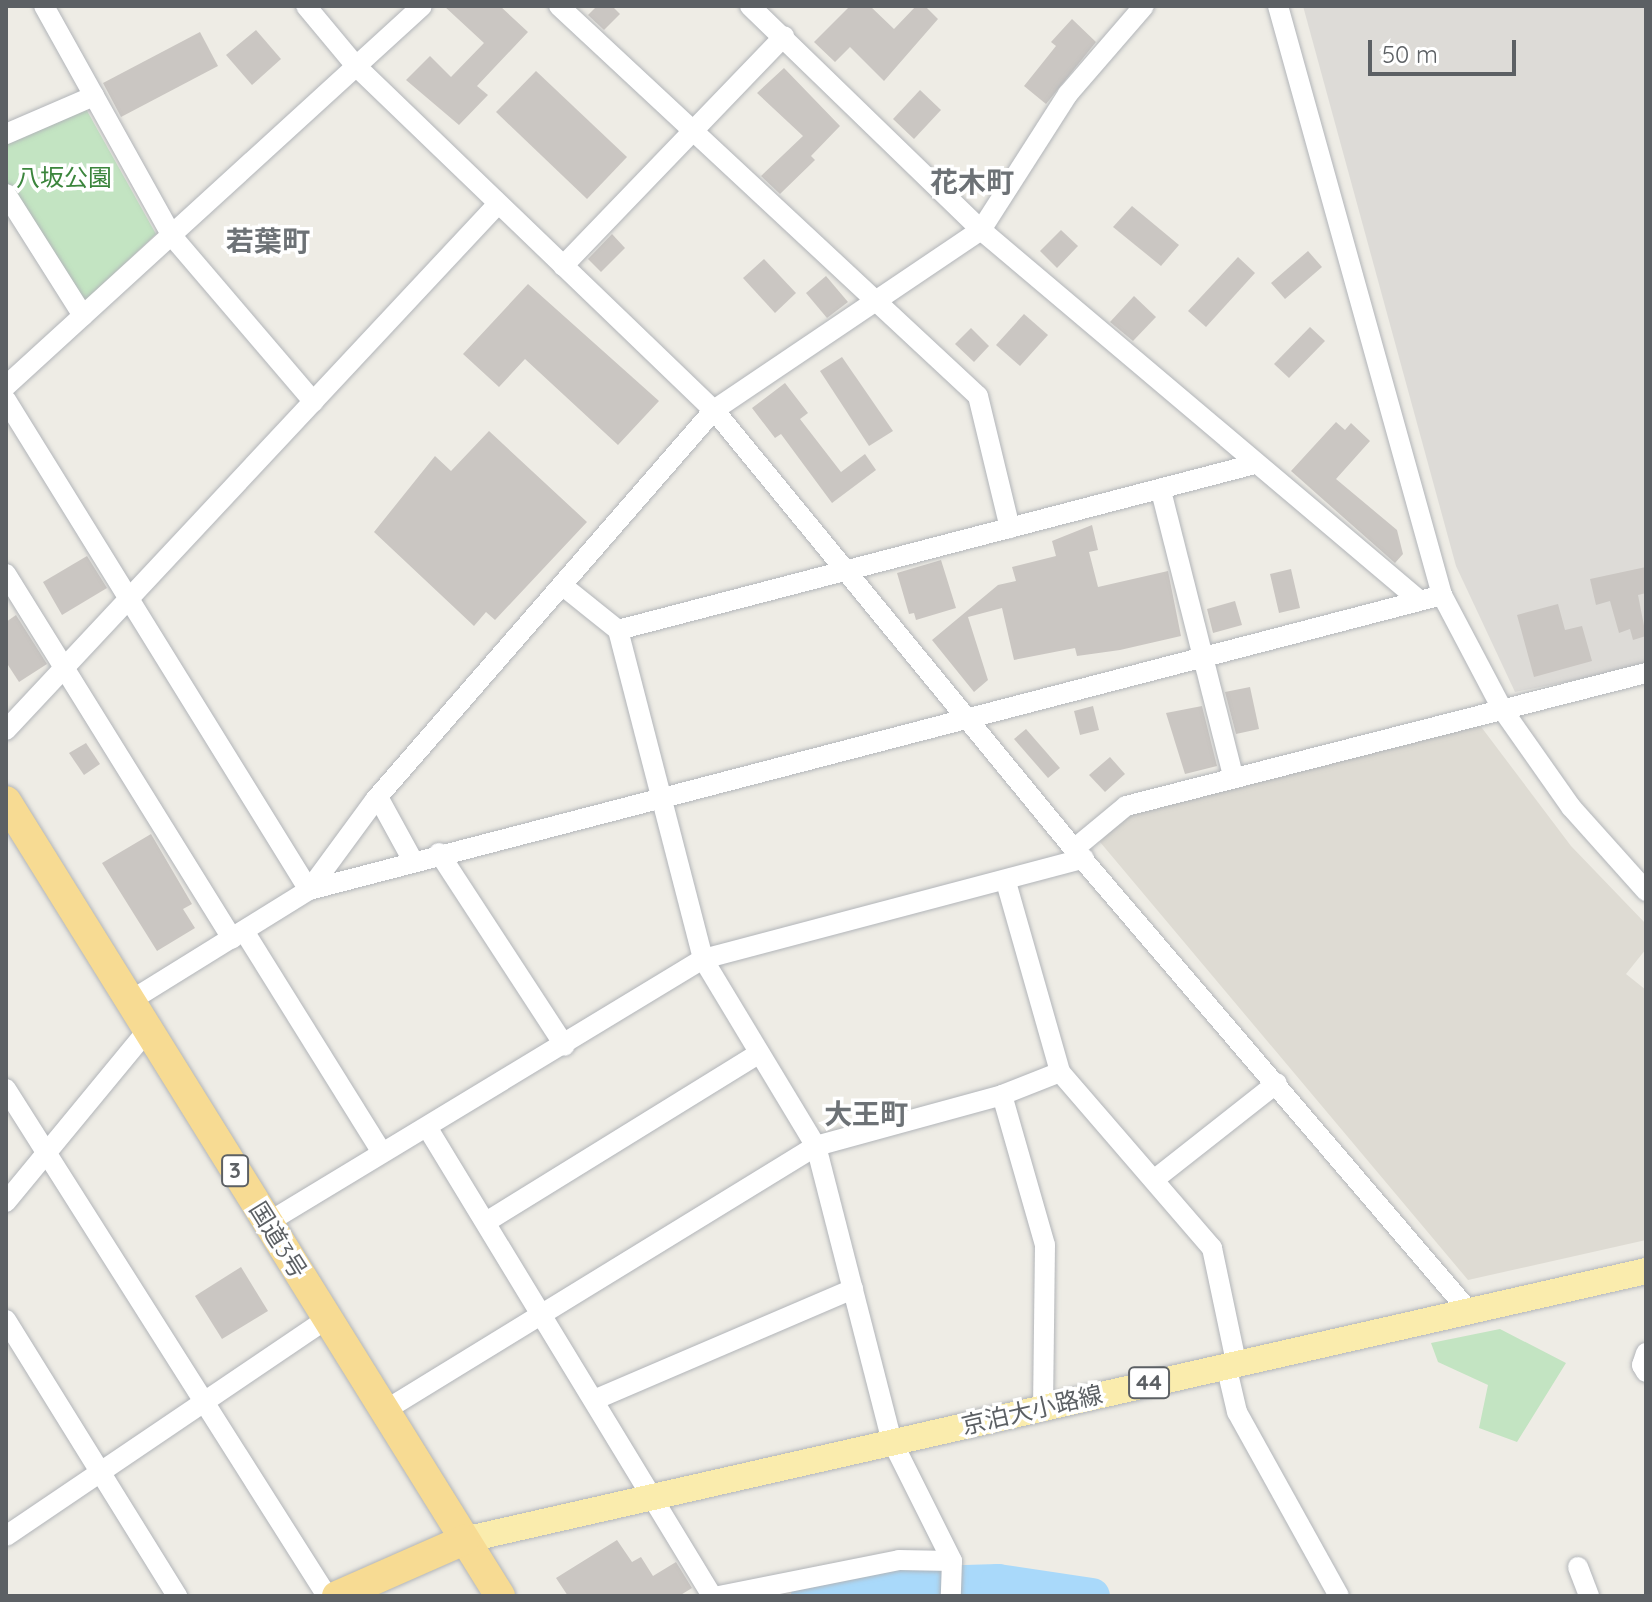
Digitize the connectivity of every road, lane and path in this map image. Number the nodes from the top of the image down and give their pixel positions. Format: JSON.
{"nodes":[{"id":1,"x":44,"y":6,"type":"edge"},
{"id":2,"x":306,"y":6,"type":"edge"},
{"id":3,"x":422,"y":6,"type":"edge"},
{"id":4,"x":559,"y":6,"type":"edge"},
{"id":5,"x":750,"y":6,"type":"edge"},
{"id":6,"x":1144,"y":6,"type":"edge"},
{"id":7,"x":1278,"y":6,"type":"edge"},
{"id":8,"x":784,"y":36,"type":"junction"},
{"id":9,"x":356,"y":66,"type":"junction"},
{"id":10,"x":94,"y":96,"type":"junction"},
{"id":11,"x":693,"y":133,"type":"junction"},
{"id":12,"x":6,"y":134,"type":"edge"},
{"id":13,"x":6,"y":194,"type":"edge"},
{"id":14,"x":497,"y":205,"type":"junction"},
{"id":15,"x":981,"y":230,"type":"junction"},
{"id":16,"x":172,"y":236,"type":"junction"},
{"id":17,"x":563,"y":266,"type":"junction"},
{"id":18,"x":877,"y":302,"type":"junction"},
{"id":19,"x":83,"y":316,"type":"junction"},
{"id":20,"x":6,"y":386,"type":"edge"},
{"id":21,"x":6,"y":400,"type":"edge"},
{"id":22,"x":314,"y":402,"type":"junction"},
{"id":23,"x":714,"y":410,"type":"junction"},
{"id":24,"x":1255,"y":464,"type":"junction"},
{"id":25,"x":1161,"y":491,"type":"junction"},
{"id":26,"x":1010,"y":528,"type":"junction"},
{"id":27,"x":847,"y":567,"type":"junction"},
{"id":28,"x":6,"y":574,"type":"edge"},
{"id":29,"x":563,"y":586,"type":"junction"},
{"id":30,"x":1442,"y":595,"type":"junction"},
{"id":31,"x":130,"y":596,"type":"junction"},
{"id":32,"x":1419,"y":600,"type":"junction"},
{"id":33,"x":618,"y":630,"type":"junction"},
{"id":34,"x":1202,"y":657,"type":"junction"},
{"id":35,"x":64,"y":668,"type":"junction"},
{"id":36,"x":1646,"y":673,"type":"edge"},
{"id":37,"x":1502,"y":709,"type":"junction"},
{"id":38,"x":967,"y":715,"type":"junction"},
{"id":39,"x":6,"y":730,"type":"edge"},
{"id":40,"x":1233,"y":776,"type":"junction"},
{"id":41,"x":659,"y":796,"type":"junction"},
{"id":42,"x":376,"y":798,"type":"junction"},
{"id":43,"x":6,"y":801,"type":"edge"},
{"id":44,"x":439,"y":853,"type":"junction"},
{"id":45,"x":1079,"y":854,"type":"junction"},
{"id":46,"x":412,"y":859,"type":"junction"},
{"id":47,"x":1006,"y":882,"type":"junction"},
{"id":48,"x":309,"y":890,"type":"junction"},
{"id":49,"x":1646,"y":891,"type":"edge"},
{"id":50,"x":238,"y":935,"type":"junction"},
{"id":51,"x":703,"y":959,"type":"junction"},
{"id":52,"x":130,"y":1001,"type":"junction"},
{"id":53,"x":148,"y":1030,"type":"junction"},
{"id":54,"x":565,"y":1046,"type":"junction"},
{"id":55,"x":758,"y":1054,"type":"junction"},
{"id":56,"x":1060,"y":1072,"type":"junction"},
{"id":57,"x":1277,"y":1083,"type":"junction"},
{"id":58,"x":6,"y":1089,"type":"edge"},
{"id":59,"x":1002,"y":1095,"type":"junction"},
{"id":60,"x":427,"y":1127,"type":"junction"},
{"id":61,"x":816,"y":1146,"type":"junction"},
{"id":62,"x":382,"y":1153,"type":"junction"},
{"id":63,"x":46,"y":1154,"type":"junction"},
{"id":64,"x":1155,"y":1179,"type":"junction"},
{"id":65,"x":6,"y":1202,"type":"edge"},
{"id":66,"x":486,"y":1222,"type":"junction"},
{"id":67,"x":267,"y":1223,"type":"junction"},
{"id":68,"x":1646,"y":1271,"type":"edge"},
{"id":69,"x":853,"y":1289,"type":"junction"},
{"id":70,"x":1468,"y":1310,"type":"junction"},
{"id":71,"x":539,"y":1314,"type":"junction"},
{"id":72,"x":327,"y":1319,"type":"junction"},
{"id":73,"x":6,"y":1320,"type":"edge"},
{"id":74,"x":1646,"y":1353,"type":"edge"},
{"id":75,"x":1231,"y":1363,"type":"junction"},
{"id":76,"x":1646,"y":1372,"type":"edge"},
{"id":77,"x":594,"y":1400,"type":"junction"},
{"id":78,"x":205,"y":1405,"type":"junction"},
{"id":79,"x":1043,"y":1408,"type":"junction"},
{"id":80,"x":384,"y":1411,"type":"junction"},
{"id":81,"x":892,"y":1441,"type":"junction"},
{"id":82,"x":97,"y":1473,"type":"junction"},
{"id":83,"x":652,"y":1496,"type":"junction"},
{"id":84,"x":6,"y":1536,"type":"edge"},
{"id":85,"x":464,"y":1540,"type":"junction"},
{"id":86,"x":952,"y":1565,"type":"junction"},
{"id":87,"x":1578,"y":1567,"type":"dead end"},
{"id":88,"x":177,"y":1596,"type":"edge"},
{"id":89,"x":327,"y":1596,"type":"edge"},
{"id":90,"x":337,"y":1596,"type":"edge"},
{"id":91,"x":500,"y":1596,"type":"edge"},
{"id":92,"x":712,"y":1596,"type":"edge"},
{"id":93,"x":719,"y":1596,"type":"edge"},
{"id":94,"x":951,"y":1596,"type":"edge"},
{"id":95,"x":1339,"y":1596,"type":"edge"},
{"id":96,"x":1589,"y":1596,"type":"edge"}],
"edges":[{"from":1,"to":10,"type":"street"},
{"from":2,"to":9,"type":"street"},
{"from":3,"to":9,"type":"street"},
{"from":4,"to":11,"type":"street"},
{"from":5,"to":8,"type":"street"},
{"from":6,"to":15,"type":"street"},
{"from":7,"to":30,"type":"street"},
{"from":8,"to":11,"type":"street"},
{"from":8,"to":15,"type":"street"},
{"from":9,"to":14,"type":"street"},
{"from":9,"to":16,"type":"street"},
{"from":10,"to":12,"type":"street"},
{"from":10,"to":16,"type":"street"},
{"from":11,"to":17,"type":"street"},
{"from":11,"to":18,"type":"street"},
{"from":13,"to":19,"type":"street"},
{"from":14,"to":17,"type":"street"},
{"from":14,"to":22,"type":"street"},
{"from":15,"to":18,"type":"street"},
{"from":15,"to":24,"type":"street"},
{"from":16,"to":19,"type":"street"},
{"from":16,"to":22,"type":"street"},
{"from":17,"to":23,"type":"street"},
{"from":18,"to":23,"type":"street"},
{"from":18,"to":26,"type":"street"},
{"from":19,"to":20,"type":"street"},
{"from":21,"to":31,"type":"street"},
{"from":22,"to":31,"type":"street"},
{"from":23,"to":27,"type":"street"},
{"from":23,"to":29,"type":"street"},
{"from":24,"to":25,"type":"street"},
{"from":24,"to":32,"type":"street"},
{"from":25,"to":26,"type":"street"},
{"from":25,"to":34,"type":"street"},
{"from":26,"to":27,"type":"street"},
{"from":27,"to":33,"type":"street"},
{"from":27,"to":38,"type":"street"},
{"from":28,"to":35,"type":"street"},
{"from":29,"to":33,"type":"street"},
{"from":29,"to":42,"type":"street"},
{"from":30,"to":32,"type":"street"},
{"from":30,"to":37,"type":"street"},
{"from":31,"to":35,"type":"street"},
{"from":31,"to":48,"type":"street"},
{"from":32,"to":34,"type":"street"},
{"from":33,"to":41,"type":"street"},
{"from":34,"to":38,"type":"street"},
{"from":34,"to":40,"type":"street"},
{"from":35,"to":39,"type":"street"},
{"from":35,"to":50,"type":"street"},
{"from":36,"to":37,"type":"street"},
{"from":37,"to":40,"type":"street"},
{"from":37,"to":49,"type":"street"},
{"from":38,"to":41,"type":"street"},
{"from":38,"to":45,"type":"street"},
{"from":40,"to":45,"type":"street"},
{"from":41,"to":44,"type":"street"},
{"from":41,"to":51,"type":"street"},
{"from":42,"to":46,"type":"street"},
{"from":42,"to":48,"type":"street"},
{"from":43,"to":52,"type":"highway","name":"国道3号","number":"3"},
{"from":44,"to":46,"type":"street"},
{"from":44,"to":54,"type":"street"},
{"from":45,"to":47,"type":"street"},
{"from":45,"to":57,"type":"street"},
{"from":46,"to":48,"type":"street"},
{"from":47,"to":51,"type":"street"},
{"from":47,"to":56,"type":"street"},
{"from":48,"to":50,"type":"street"},
{"from":50,"to":52,"type":"street"},
{"from":50,"to":62,"type":"street"},
{"from":51,"to":54,"type":"street"},
{"from":51,"to":55,"type":"street"},
{"from":52,"to":53,"type":"highway","name":"国道3号","number":"3"},
{"from":53,"to":63,"type":"street"},
{"from":53,"to":67,"type":"highway","name":"国道3号","number":"3"},
{"from":54,"to":60,"type":"street"},
{"from":55,"to":61,"type":"street"},
{"from":55,"to":66,"type":"street"},
{"from":56,"to":59,"type":"street"},
{"from":56,"to":64,"type":"street"},
{"from":57,"to":64,"type":"street"},
{"from":57,"to":70,"type":"street"},
{"from":58,"to":63,"type":"street"},
{"from":59,"to":61,"type":"street"},
{"from":59,"to":79,"type":"street"},
{"from":60,"to":62,"type":"street"},
{"from":60,"to":66,"type":"street"},
{"from":61,"to":69,"type":"street"},
{"from":61,"to":71,"type":"street"},
{"from":62,"to":67,"type":"street"},
{"from":63,"to":65,"type":"street"},
{"from":63,"to":78,"type":"street"},
{"from":64,"to":75,"type":"street"},
{"from":66,"to":71,"type":"street"},
{"from":67,"to":72,"type":"highway","name":"国道3号","number":"3"},
{"from":68,"to":70,"type":"main road","name":"京泊大小路線","number":"44"},
{"from":69,"to":77,"type":"street"},
{"from":69,"to":81,"type":"street"},
{"from":70,"to":75,"type":"main road","name":"京泊大小路線","number":"44"},
{"from":71,"to":77,"type":"street"},
{"from":71,"to":80,"type":"street"},
{"from":72,"to":78,"type":"street"},
{"from":72,"to":80,"type":"highway","name":"国道3号","number":"3"},
{"from":73,"to":82,"type":"street"},
{"from":74,"to":76,"type":"street"},
{"from":75,"to":79,"type":"main road","name":"京泊大小路線","number":"44"},
{"from":75,"to":95,"type":"street"},
{"from":77,"to":83,"type":"street"},
{"from":78,"to":82,"type":"street"},
{"from":78,"to":89,"type":"street"},
{"from":79,"to":81,"type":"main road","name":"京泊大小路線","number":"44"},
{"from":80,"to":85,"type":"highway","name":"国道3号","number":"3"},
{"from":81,"to":83,"type":"main road","name":"京泊大小路線","number":"44"},
{"from":81,"to":86,"type":"street"},
{"from":82,"to":84,"type":"street"},
{"from":82,"to":88,"type":"street"},
{"from":83,"to":85,"type":"main road","name":"京泊大小路線","number":"44"},
{"from":83,"to":92,"type":"street"},
{"from":85,"to":90,"type":"highway"},
{"from":85,"to":91,"type":"highway","name":"国道3号","number":"3"},
{"from":86,"to":93,"type":"street"},
{"from":86,"to":94,"type":"street"},
{"from":87,"to":96,"type":"street"}]}
